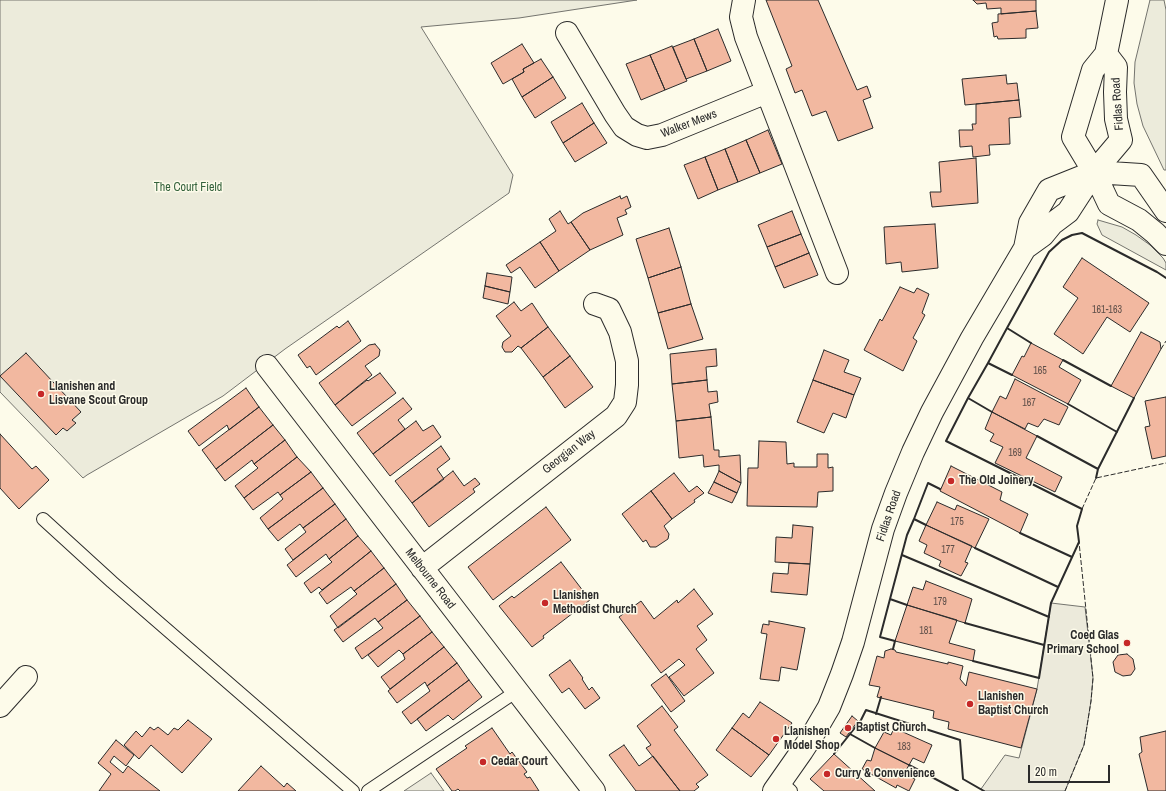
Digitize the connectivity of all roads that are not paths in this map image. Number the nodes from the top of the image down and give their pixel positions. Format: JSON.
{"nodes":[{"id":1,"x":744,"y":0,"type":"edge"},
{"id":2,"x":1117,"y":0,"type":"edge"},
{"id":3,"x":567,"y":33,"type":"dead end"},
{"id":4,"x":1106,"y":54,"type":"junction"},
{"id":5,"x":767,"y":92,"type":"junction"},
{"id":6,"x":1094,"y":172,"type":"junction"},
{"id":7,"x":1166,"y":211,"type":"edge"},
{"id":8,"x":1166,"y":244,"type":"edge"},
{"id":9,"x":837,"y":273,"type":"dead end"},
{"id":10,"x":595,"y":304,"type":"dead end"},
{"id":11,"x":267,"y":366,"type":"dead end"},
{"id":12,"x":43,"y":519,"type":"dead end"},
{"id":13,"x":422,"y":568,"type":"junction"},
{"id":14,"x":26,"y":677,"type":"dead end"},
{"id":15,"x":517,"y":691,"type":"junction"},
{"id":16,"x":0,"y":706,"type":"edge"},
{"id":17,"x":782,"y":788,"type":"edge"},
{"id":18,"x":353,"y":791,"type":"edge"},
{"id":19,"x":368,"y":791,"type":"edge"},
{"id":20,"x":594,"y":791,"type":"edge"}],
"edges":[{"from":1,"to":5,"type":"street"},
{"from":2,"to":4,"type":"street","name":"Fidlas Road"},
{"from":3,"to":5,"type":"street","name":"Walker Mews"},
{"from":4,"to":6,"type":"street","name":"Fidlas Road"},
{"from":4,"to":6,"type":"street","name":"Fidlas Road"},
{"from":5,"to":9,"type":"street"},
{"from":6,"to":7,"type":"street"},
{"from":6,"to":8,"type":"street"},
{"from":6,"to":17,"type":"street","name":"Fidlas Road"},
{"from":10,"to":13,"type":"street","name":"Georgian Way"},
{"from":11,"to":13,"type":"street","name":"Melbourne Road"},
{"from":12,"to":18,"type":"lane"},
{"from":13,"to":15,"type":"street","name":"Melbourne Road"},
{"from":14,"to":16,"type":"street"},
{"from":15,"to":19,"type":"lane"},
{"from":15,"to":20,"type":"street","name":"Melbourne Road"}]}
